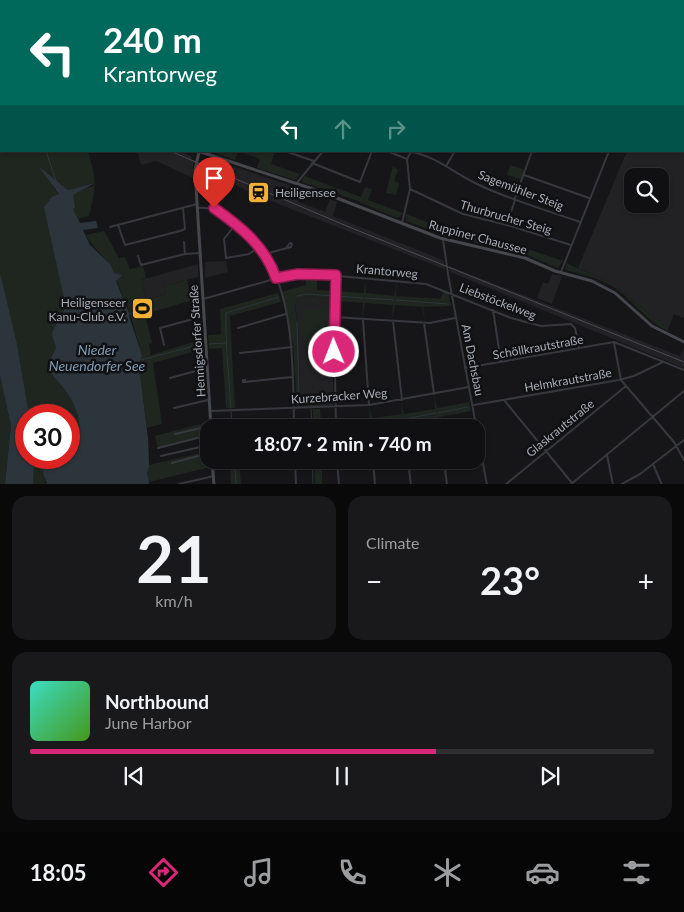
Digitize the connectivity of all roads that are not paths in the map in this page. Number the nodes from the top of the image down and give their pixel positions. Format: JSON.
{"nodes":[{"id":1,"x":198,"y":152,"type":"edge"},
{"id":2,"x":288,"y":152,"type":"edge"},
{"id":3,"x":322,"y":152,"type":"edge"},
{"id":4,"x":372,"y":152,"type":"edge"},
{"id":5,"x":390,"y":152,"type":"edge"},
{"id":6,"x":454,"y":152,"type":"edge"},
{"id":7,"x":532,"y":152,"type":"edge"},
{"id":8,"x":609,"y":152,"type":"edge"},
{"id":9,"x":420,"y":153,"type":"edge"},
{"id":10,"x":407,"y":158,"type":"junction"},
{"id":11,"x":313,"y":162,"type":"junction"},
{"id":12,"x":446,"y":166,"type":"junction"},
{"id":13,"x":524,"y":175,"type":"junction"},
{"id":14,"x":296,"y":184,"type":"junction"},
{"id":15,"x":410,"y":189,"type":"junction"},
{"id":16,"x":589,"y":198,"type":"junction"},
{"id":17,"x":515,"y":199,"type":"junction"},
{"id":18,"x":197,"y":206,"type":"junction"},
{"id":19,"x":184,"y":208,"type":"junction"},
{"id":20,"x":580,"y":222,"type":"junction"},
{"id":21,"x":402,"y":223,"type":"junction"},
{"id":22,"x":118,"y":225,"type":"junction"},
{"id":23,"x":235,"y":225,"type":"junction"},
{"id":24,"x":507,"y":225,"type":"junction"},
{"id":25,"x":110,"y":227,"type":"dead end"},
{"id":26,"x":443,"y":238,"type":"junction"},
{"id":27,"x":184,"y":242,"type":"dead end"},
{"id":28,"x":571,"y":245,"type":"junction"},
{"id":29,"x":260,"y":246,"type":"junction"},
{"id":30,"x":286,"y":248,"type":"dead end"},
{"id":31,"x":200,"y":253,"type":"junction"},
{"id":32,"x":185,"y":254,"type":"junction"},
{"id":33,"x":265,"y":254,"type":"junction"},
{"id":34,"x":138,"y":256,"type":"dead end"},
{"id":35,"x":561,"y":272,"type":"junction"},
{"id":36,"x":336,"y":275,"type":"junction"},
{"id":37,"x":276,"y":278,"type":"junction"},
{"id":38,"x":451,"y":292,"type":"junction"},
{"id":39,"x":203,"y":299,"type":"junction"},
{"id":40,"x":493,"y":310,"type":"junction"},
{"id":41,"x":286,"y":314,"type":"junction"},
{"id":42,"x":204,"y":316,"type":"junction"},
{"id":43,"x":334,"y":316,"type":"junction"},
{"id":44,"x":363,"y":318,"type":"junction"},
{"id":45,"x":456,"y":318,"type":"junction"},
{"id":46,"x":393,"y":321,"type":"junction"},
{"id":47,"x":424,"y":323,"type":"junction"},
{"id":48,"x":238,"y":328,"type":"dead end"},
{"id":49,"x":614,"y":342,"type":"junction"},
{"id":50,"x":684,"y":342,"type":"edge"},
{"id":51,"x":164,"y":345,"type":"dead end"},
{"id":52,"x":292,"y":347,"type":"junction"},
{"id":53,"x":579,"y":348,"type":"junction"},
{"id":54,"x":240,"y":353,"type":"dead end"},
{"id":55,"x":501,"y":362,"type":"junction"},
{"id":56,"x":662,"y":362,"type":"junction"},
{"id":57,"x":207,"y":368,"type":"junction"},
{"id":58,"x":465,"y":368,"type":"junction"},
{"id":59,"x":684,"y":370,"type":"edge"},
{"id":60,"x":293,"y":377,"type":"junction"},
{"id":61,"x":170,"y":378,"type":"dead end"},
{"id":62,"x":621,"y":379,"type":"junction"},
{"id":63,"x":246,"y":381,"type":"dead end"},
{"id":64,"x":626,"y":386,"type":"junction"},
{"id":65,"x":469,"y":387,"type":"junction"},
{"id":66,"x":684,"y":390,"type":"edge"},
{"id":67,"x":434,"y":394,"type":"junction"},
{"id":68,"x":209,"y":400,"type":"junction"},
{"id":69,"x":402,"y":400,"type":"junction"},
{"id":70,"x":504,"y":400,"type":"junction"},
{"id":71,"x":370,"y":404,"type":"junction"},
{"id":72,"x":473,"y":406,"type":"junction"},
{"id":73,"x":336,"y":407,"type":"junction"},
{"id":74,"x":174,"y":408,"type":"dead end"},
{"id":75,"x":294,"y":408,"type":"junction"},
{"id":76,"x":210,"y":410,"type":"junction"},
{"id":77,"x":652,"y":417,"type":"junction"},
{"id":78,"x":210,"y":419,"type":"edge"},
{"id":79,"x":294,"y":419,"type":"edge"},
{"id":80,"x":336,"y":419,"type":"edge"},
{"id":81,"x":475,"y":419,"type":"edge"},
{"id":82,"x":200,"y":429,"type":"edge"},
{"id":83,"x":175,"y":434,"type":"dead end"},
{"id":84,"x":200,"y":437,"type":"edge"},
{"id":85,"x":684,"y":440,"type":"edge"},
{"id":86,"x":200,"y":446,"type":"edge"},
{"id":87,"x":677,"y":446,"type":"junction"},
{"id":88,"x":158,"y":448,"type":"dead end"},
{"id":89,"x":546,"y":452,"type":"junction"},
{"id":90,"x":200,"y":455,"type":"edge"},
{"id":91,"x":607,"y":455,"type":"junction"},
{"id":92,"x":161,"y":456,"type":"dead end"},
{"id":93,"x":684,"y":460,"type":"edge"},
{"id":94,"x":172,"y":463,"type":"dead end"},
{"id":95,"x":653,"y":464,"type":"junction"},
{"id":96,"x":213,"y":469,"type":"edge"},
{"id":97,"x":295,"y":469,"type":"edge"},
{"id":98,"x":338,"y":469,"type":"edge"},
{"id":99,"x":374,"y":469,"type":"edge"},
{"id":100,"x":409,"y":469,"type":"edge"},
{"id":101,"x":445,"y":469,"type":"edge"},
{"id":102,"x":485,"y":469,"type":"edge"},
{"id":103,"x":214,"y":476,"type":"junction"},
{"id":104,"x":179,"y":484,"type":"edge"},
{"id":105,"x":214,"y":484,"type":"edge"},
{"id":106,"x":296,"y":484,"type":"edge"},
{"id":107,"x":339,"y":484,"type":"edge"},
{"id":108,"x":375,"y":484,"type":"edge"},
{"id":109,"x":411,"y":484,"type":"edge"},
{"id":110,"x":447,"y":484,"type":"edge"},
{"id":111,"x":488,"y":484,"type":"edge"},
{"id":112,"x":506,"y":484,"type":"edge"},
{"id":113,"x":571,"y":484,"type":"edge"},
{"id":114,"x":613,"y":484,"type":"edge"},
{"id":115,"x":620,"y":484,"type":"edge"},
{"id":116,"x":662,"y":484,"type":"edge"}],
"edges":[{"from":1,"to":14,"type":"main road","name":"Ruppiner Chaussee"},
{"from":1,"to":18,"type":"main road","name":"Hennigsdorfer Straße"},
{"from":2,"to":11,"type":"street"},
{"from":3,"to":11,"type":"street"},
{"from":4,"to":11,"type":"street"},
{"from":5,"to":10,"type":"street"},
{"from":6,"to":12,"type":"street"},
{"from":7,"to":13,"type":"street"},
{"from":8,"to":16,"type":"street"},
{"from":9,"to":10,"type":"street","name":"Sagemühler Steig"},
{"from":9,"to":12,"type":"street","name":"Sagemühler Steig"},
{"from":10,"to":15,"type":"street"},
{"from":11,"to":14,"type":"street"},
{"from":12,"to":17,"type":"street","name":"Sagemühler Steig"},
{"from":13,"to":16,"type":"street"},
{"from":13,"to":17,"type":"street"},
{"from":14,"to":21,"type":"main road","name":"Ruppiner Chaussee"},
{"from":15,"to":21,"type":"street"},
{"from":15,"to":24,"type":"street","name":"Thurbrucher Steig"},
{"from":16,"to":20,"type":"street"},
{"from":17,"to":20,"type":"street","name":"Sagemühler Steig"},
{"from":17,"to":24,"type":"street"},
{"from":18,"to":19,"type":"street"},
{"from":18,"to":23,"type":"street"},
{"from":18,"to":31,"type":"main road","name":"Hennigsdorfer Straße"},
{"from":19,"to":22,"type":"street"},
{"from":19,"to":22,"type":"street"},
{"from":20,"to":28,"type":"street"},
{"from":21,"to":26,"type":"main road","name":"Ruppiner Chaussee"},
{"from":22,"to":25,"type":"street"},
{"from":23,"to":29,"type":"street"},
{"from":23,"to":29,"type":"street"},
{"from":24,"to":28,"type":"street","name":"Thurbrucher Steig"},
{"from":26,"to":35,"type":"main road","name":"Ruppiner Chaussee"},
{"from":26,"to":38,"type":"street","name":"Am Dachsbau"},
{"from":27,"to":32,"type":"street"},
{"from":28,"to":35,"type":"street"},
{"from":29,"to":33,"type":"street"},
{"from":30,"to":33,"type":"street"},
{"from":31,"to":32,"type":"street"},
{"from":31,"to":39,"type":"main road","name":"Hennigsdorfer Straße"},
{"from":32,"to":34,"type":"street"},
{"from":33,"to":37,"type":"street"},
{"from":35,"to":50,"type":"main road","name":"Ruppiner Chaussee"},
{"from":36,"to":37,"type":"street","name":"Krantorweg"},
{"from":36,"to":38,"type":"street","name":"Krantorweg"},
{"from":36,"to":43,"type":"street"},
{"from":37,"to":39,"type":"street","name":"Krantorweg"},
{"from":37,"to":41,"type":"street"},
{"from":38,"to":40,"type":"street","name":"Liebstöckelweg"},
{"from":38,"to":45,"type":"street","name":"Am Dachsbau"},
{"from":39,"to":42,"type":"main road","name":"Hennigsdorfer Straße"},
{"from":40,"to":53,"type":"street","name":"Liebstöckelweg"},
{"from":40,"to":55,"type":"street"},
{"from":41,"to":48,"type":"street"},
{"from":41,"to":52,"type":"street"},
{"from":42,"to":51,"type":"street"},
{"from":42,"to":57,"type":"main road","name":"Hennigsdorfer Straße"},
{"from":43,"to":44,"type":"street"},
{"from":43,"to":73,"type":"street"},
{"from":44,"to":46,"type":"street"},
{"from":44,"to":71,"type":"street"},
{"from":45,"to":47,"type":"street"},
{"from":45,"to":58,"type":"street","name":"Am Dachsbau"},
{"from":46,"to":47,"type":"street"},
{"from":46,"to":69,"type":"street"},
{"from":47,"to":67,"type":"street"},
{"from":49,"to":53,"type":"street","name":"Schöllkrautstraße"},
{"from":49,"to":56,"type":"street"},
{"from":49,"to":62,"type":"street"},
{"from":52,"to":54,"type":"street"},
{"from":52,"to":60,"type":"street"},
{"from":53,"to":55,"type":"street","name":"Schöllkrautstraße"},
{"from":55,"to":58,"type":"street","name":"Schöllkrautstraße"},
{"from":56,"to":59,"type":"street"},
{"from":56,"to":62,"type":"street","name":"Helmkrautstraße"},
{"from":57,"to":61,"type":"street"},
{"from":57,"to":68,"type":"main road","name":"Hennigsdorfer Straße"},
{"from":58,"to":65,"type":"street","name":"Am Dachsbau"},
{"from":60,"to":63,"type":"street"},
{"from":60,"to":75,"type":"street"},
{"from":62,"to":64,"type":"street"},
{"from":62,"to":70,"type":"street","name":"Helmkrautstraße"},
{"from":64,"to":77,"type":"street"},
{"from":64,"to":89,"type":"street","name":"Glaskrautstraße"},
{"from":65,"to":67,"type":"street","name":"Kurzebracker Weg"},
{"from":65,"to":72,"type":"street","name":"Am Dachsbau"},
{"from":66,"to":77,"type":"street"},
{"from":67,"to":69,"type":"street","name":"Kurzebracker Weg"},
{"from":68,"to":74,"type":"street"},
{"from":68,"to":76,"type":"main road","name":"Hennigsdorfer Straße"},
{"from":69,"to":71,"type":"street","name":"Kurzebracker Weg"},
{"from":70,"to":72,"type":"street","name":"Helmkrautstraße"},
{"from":70,"to":89,"type":"street"},
{"from":71,"to":73,"type":"street","name":"Kurzebracker Weg"},
{"from":72,"to":81,"type":"street","name":"Am Dachsbau"},
{"from":73,"to":75,"type":"street","name":"Kurzebracker Weg"},
{"from":73,"to":80,"type":"street"},
{"from":75,"to":76,"type":"street","name":"Kurzebracker Weg"},
{"from":75,"to":79,"type":"street"},
{"from":76,"to":78,"type":"main road","name":"Hennigsdorfer Straße"},
{"from":77,"to":87,"type":"street"},
{"from":77,"to":91,"type":"street"},
{"from":82,"to":83,"type":"street"},
{"from":84,"to":88,"type":"street"},
{"from":85,"to":87,"type":"street"},
{"from":86,"to":92,"type":"street"},
{"from":87,"to":93,"type":"street"},
{"from":87,"to":95,"type":"street"},
{"from":89,"to":112,"type":"street","name":"Glaskrautstraße"},
{"from":89,"to":113,"type":"street"},
{"from":90,"to":94,"type":"street"},
{"from":91,"to":113,"type":"street"},
{"from":91,"to":114,"type":"street"},
{"from":95,"to":115,"type":"street"},
{"from":95,"to":116,"type":"street"},
{"from":96,"to":103,"type":"main road"},
{"from":97,"to":106,"type":"street"},
{"from":98,"to":107,"type":"street"},
{"from":99,"to":108,"type":"street"},
{"from":100,"to":109,"type":"street"},
{"from":101,"to":110,"type":"street"},
{"from":102,"to":111,"type":"street","name":"Am Dachsbau"},
{"from":103,"to":104,"type":"street"},
{"from":103,"to":105,"type":"main road"}]}
